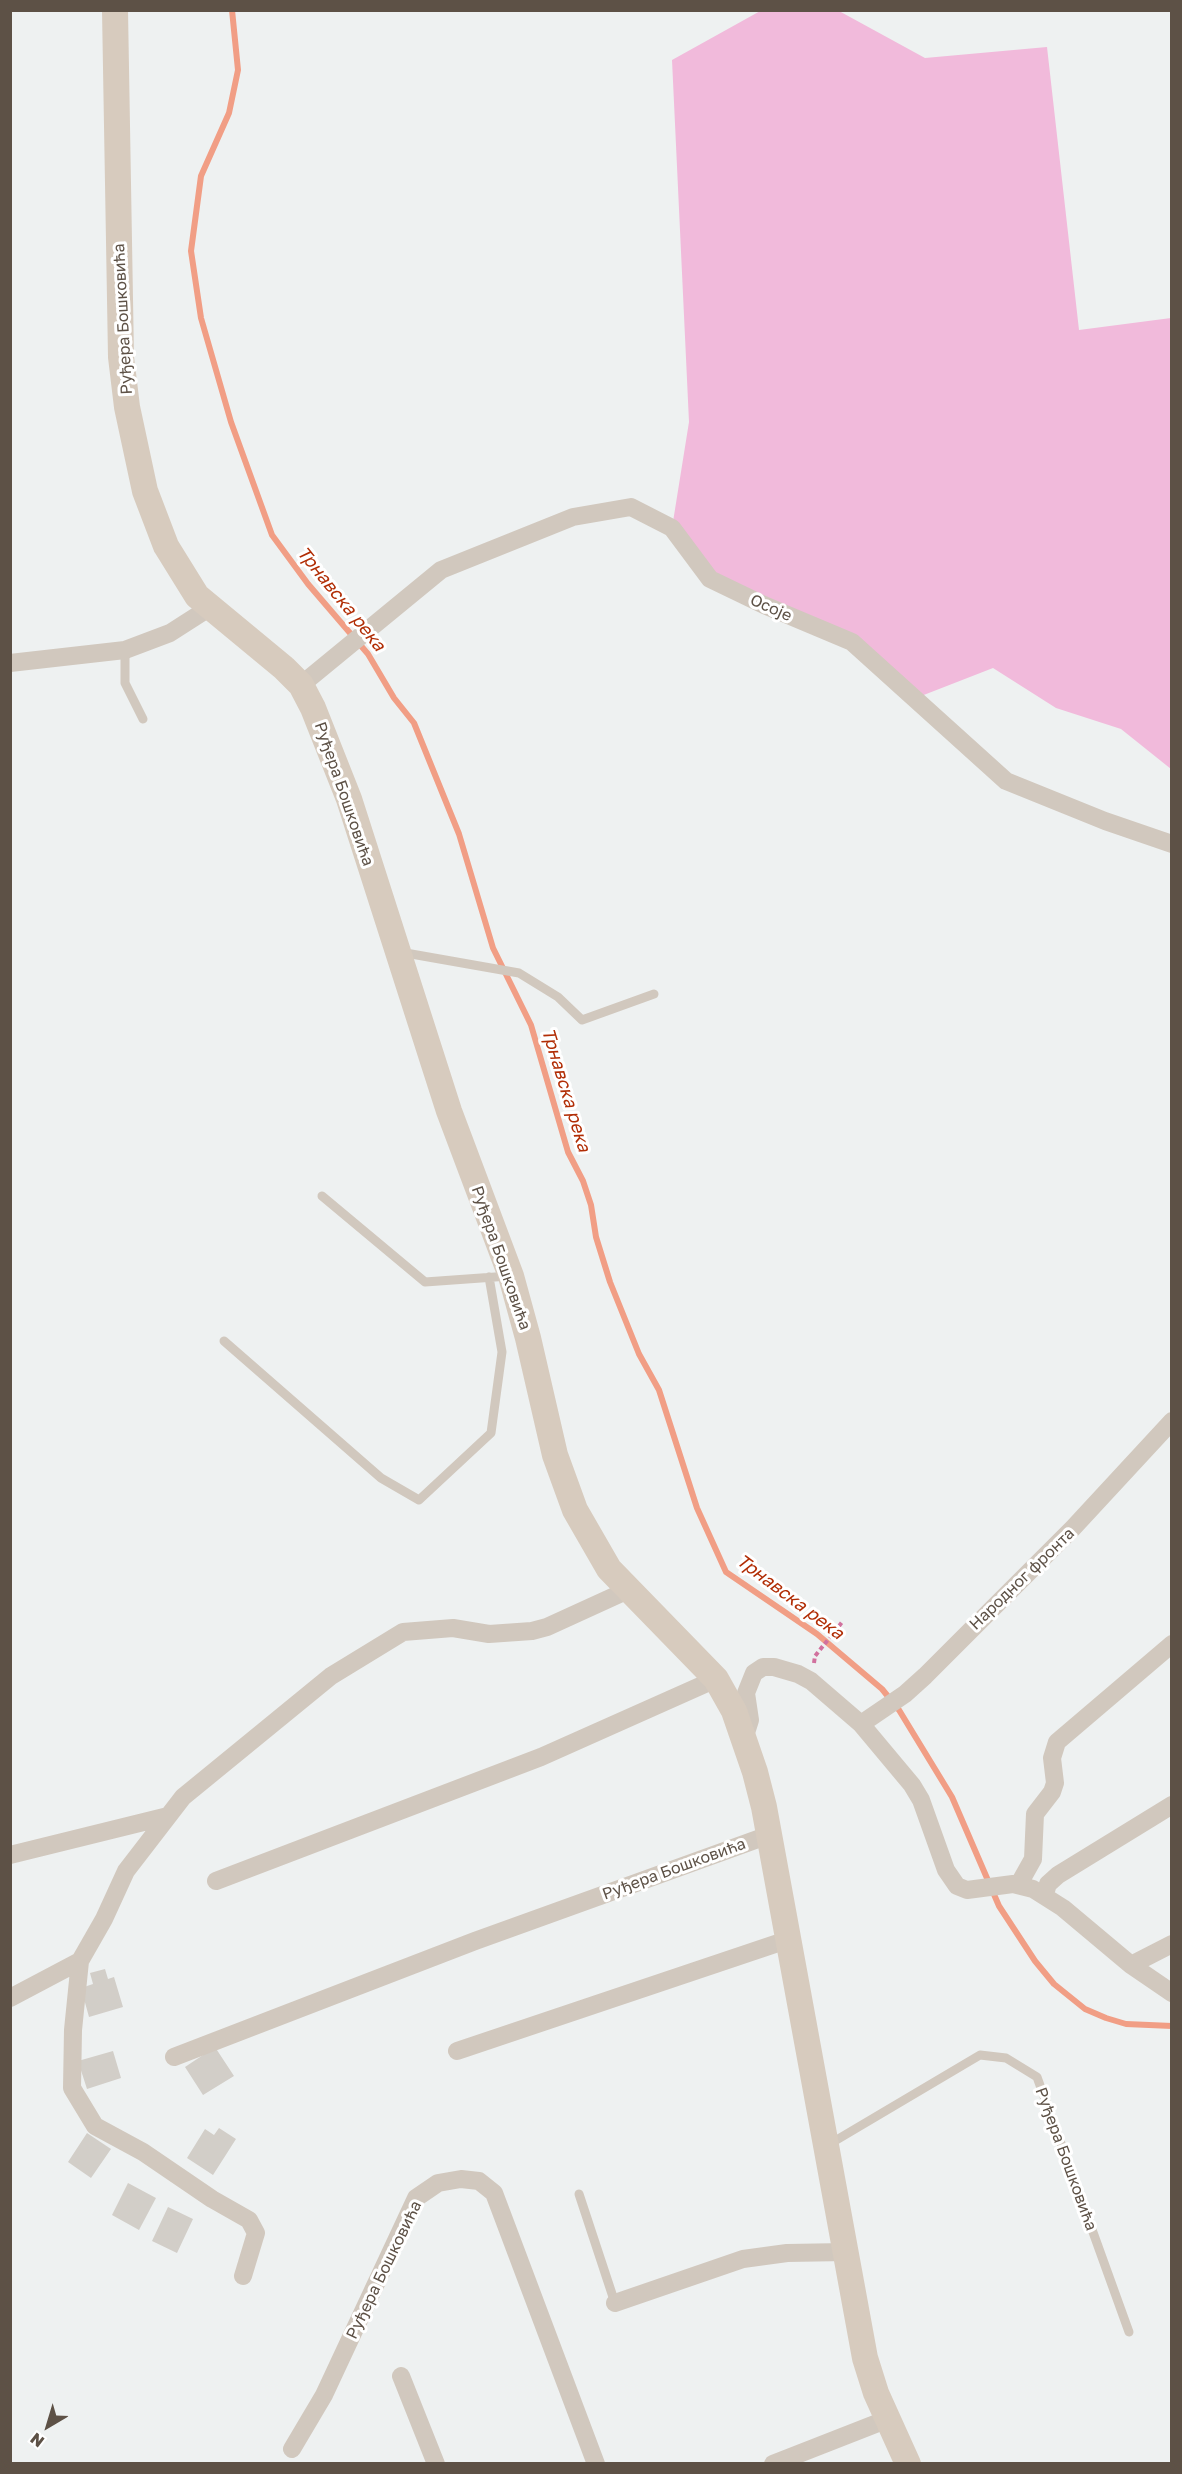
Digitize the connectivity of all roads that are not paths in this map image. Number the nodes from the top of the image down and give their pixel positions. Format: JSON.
{"nodes":[{"id":1,"x":115,"y":10,"type":"edge"},
{"id":2,"x":209,"y":608,"type":"junction"},
{"id":3,"x":125,"y":650,"type":"junction"},
{"id":4,"x":10,"y":663,"type":"edge"},
{"id":5,"x":301,"y":685,"type":"junction"},
{"id":6,"x":143,"y":718,"type":"dead end"},
{"id":7,"x":1172,"y":844,"type":"edge"},
{"id":8,"x":397,"y":951,"type":"junction"},
{"id":9,"x":654,"y":994,"type":"dead end"},
{"id":10,"x":322,"y":1196,"type":"dead end"},
{"id":11,"x":500,"y":1277,"type":"junction"},
{"id":12,"x":224,"y":1341,"type":"dead end"},
{"id":13,"x":1172,"y":1421,"type":"edge"},
{"id":14,"x":628,"y":1590,"type":"junction"},
{"id":15,"x":1172,"y":1644,"type":"edge"},
{"id":16,"x":716,"y":1679,"type":"junction"},
{"id":17,"x":861,"y":1724,"type":"junction"},
{"id":18,"x":744,"y":1739,"type":"junction"},
{"id":19,"x":1172,"y":1805,"type":"edge"},
{"id":20,"x":168,"y":1816,"type":"junction"},
{"id":21,"x":769,"y":1835,"type":"junction"},
{"id":22,"x":10,"y":1855,"type":"edge"},
{"id":23,"x":216,"y":1881,"type":"dead end"},
{"id":24,"x":1013,"y":1884,"type":"junction"},
{"id":25,"x":1044,"y":1894,"type":"junction"},
{"id":26,"x":790,"y":1939,"type":"junction"},
{"id":27,"x":1172,"y":1944,"type":"edge"},
{"id":28,"x":80,"y":1961,"type":"junction"},
{"id":29,"x":1131,"y":1965,"type":"junction"},
{"id":30,"x":1172,"y":1993,"type":"edge"},
{"id":31,"x":10,"y":1998,"type":"edge"},
{"id":32,"x":457,"y":2051,"type":"dead end"},
{"id":33,"x":174,"y":2057,"type":"dead end"},
{"id":34,"x":826,"y":2146,"type":"junction"},
{"id":35,"x":579,"y":2194,"type":"dead end"},
{"id":36,"x":846,"y":2252,"type":"junction"},
{"id":37,"x":243,"y":2276,"type":"dead end"},
{"id":38,"x":615,"y":2304,"type":"joint"},
{"id":39,"x":1129,"y":2332,"type":"dead end"},
{"id":40,"x":401,"y":2376,"type":"dead end"},
{"id":41,"x":888,"y":2419,"type":"junction"},
{"id":42,"x":292,"y":2449,"type":"dead end"},
{"id":43,"x":436,"y":2463,"type":"edge"},
{"id":44,"x":596,"y":2463,"type":"edge"},
{"id":45,"x":773,"y":2463,"type":"edge"},
{"id":46,"x":908,"y":2463,"type":"edge"}],
"edges":[{"from":1,"to":2,"type":"main road","name":"Руђера Бошковића"},
{"from":2,"to":3,"type":"street"},
{"from":2,"to":5,"type":"main road","name":"Руђера Бошковића"},
{"from":3,"to":4,"type":"street"},
{"from":3,"to":6,"type":"lane"},
{"from":5,"to":7,"type":"street","name":"Осоје"},
{"from":5,"to":8,"type":"main road","name":"Руђера Бошковића"},
{"from":8,"to":9,"type":"lane"},
{"from":8,"to":11,"type":"main road","name":"Руђера Бошковића"},
{"from":10,"to":11,"type":"lane"},
{"from":11,"to":12,"type":"lane","name":"Руђера Бошковића"},
{"from":11,"to":14,"type":"main road","name":"Руђера Бошковића"},
{"from":13,"to":17,"type":"street","name":"Народног фронта"},
{"from":14,"to":16,"type":"main road","name":"Руђера Бошковића"},
{"from":14,"to":20,"type":"street"},
{"from":15,"to":24,"type":"street"},
{"from":16,"to":18,"type":"main road","name":"Руђера Бошковића"},
{"from":16,"to":23,"type":"street"},
{"from":17,"to":18,"type":"street","name":"Руђера Бошковића"},
{"from":17,"to":24,"type":"street"},
{"from":18,"to":21,"type":"main road","name":"Руђера Бошковића"},
{"from":19,"to":25,"type":"street"},
{"from":20,"to":22,"type":"street"},
{"from":20,"to":28,"type":"street"},
{"from":21,"to":26,"type":"main road","name":"Руђера Бошковића"},
{"from":21,"to":33,"type":"street","name":"Руђера Бошковића"},
{"from":24,"to":25,"type":"street"},
{"from":25,"to":29,"type":"street"},
{"from":26,"to":32,"type":"street"},
{"from":26,"to":34,"type":"main road","name":"Руђера Бошковића"},
{"from":27,"to":29,"type":"street"},
{"from":28,"to":31,"type":"street"},
{"from":28,"to":37,"type":"street"},
{"from":29,"to":30,"type":"street"},
{"from":34,"to":36,"type":"main road","name":"Руђера Бошковића"},
{"from":34,"to":39,"type":"lane","name":"Руђера Бошковића"},
{"from":35,"to":38,"type":"lane"},
{"from":36,"to":38,"type":"street"},
{"from":36,"to":41,"type":"main road","name":"Руђера Бошковића"},
{"from":40,"to":43,"type":"street"},
{"from":41,"to":45,"type":"street"},
{"from":41,"to":46,"type":"main road","name":"Руђера Бошковића"},
{"from":42,"to":44,"type":"street","name":"Руђера Бошковића"}]}
